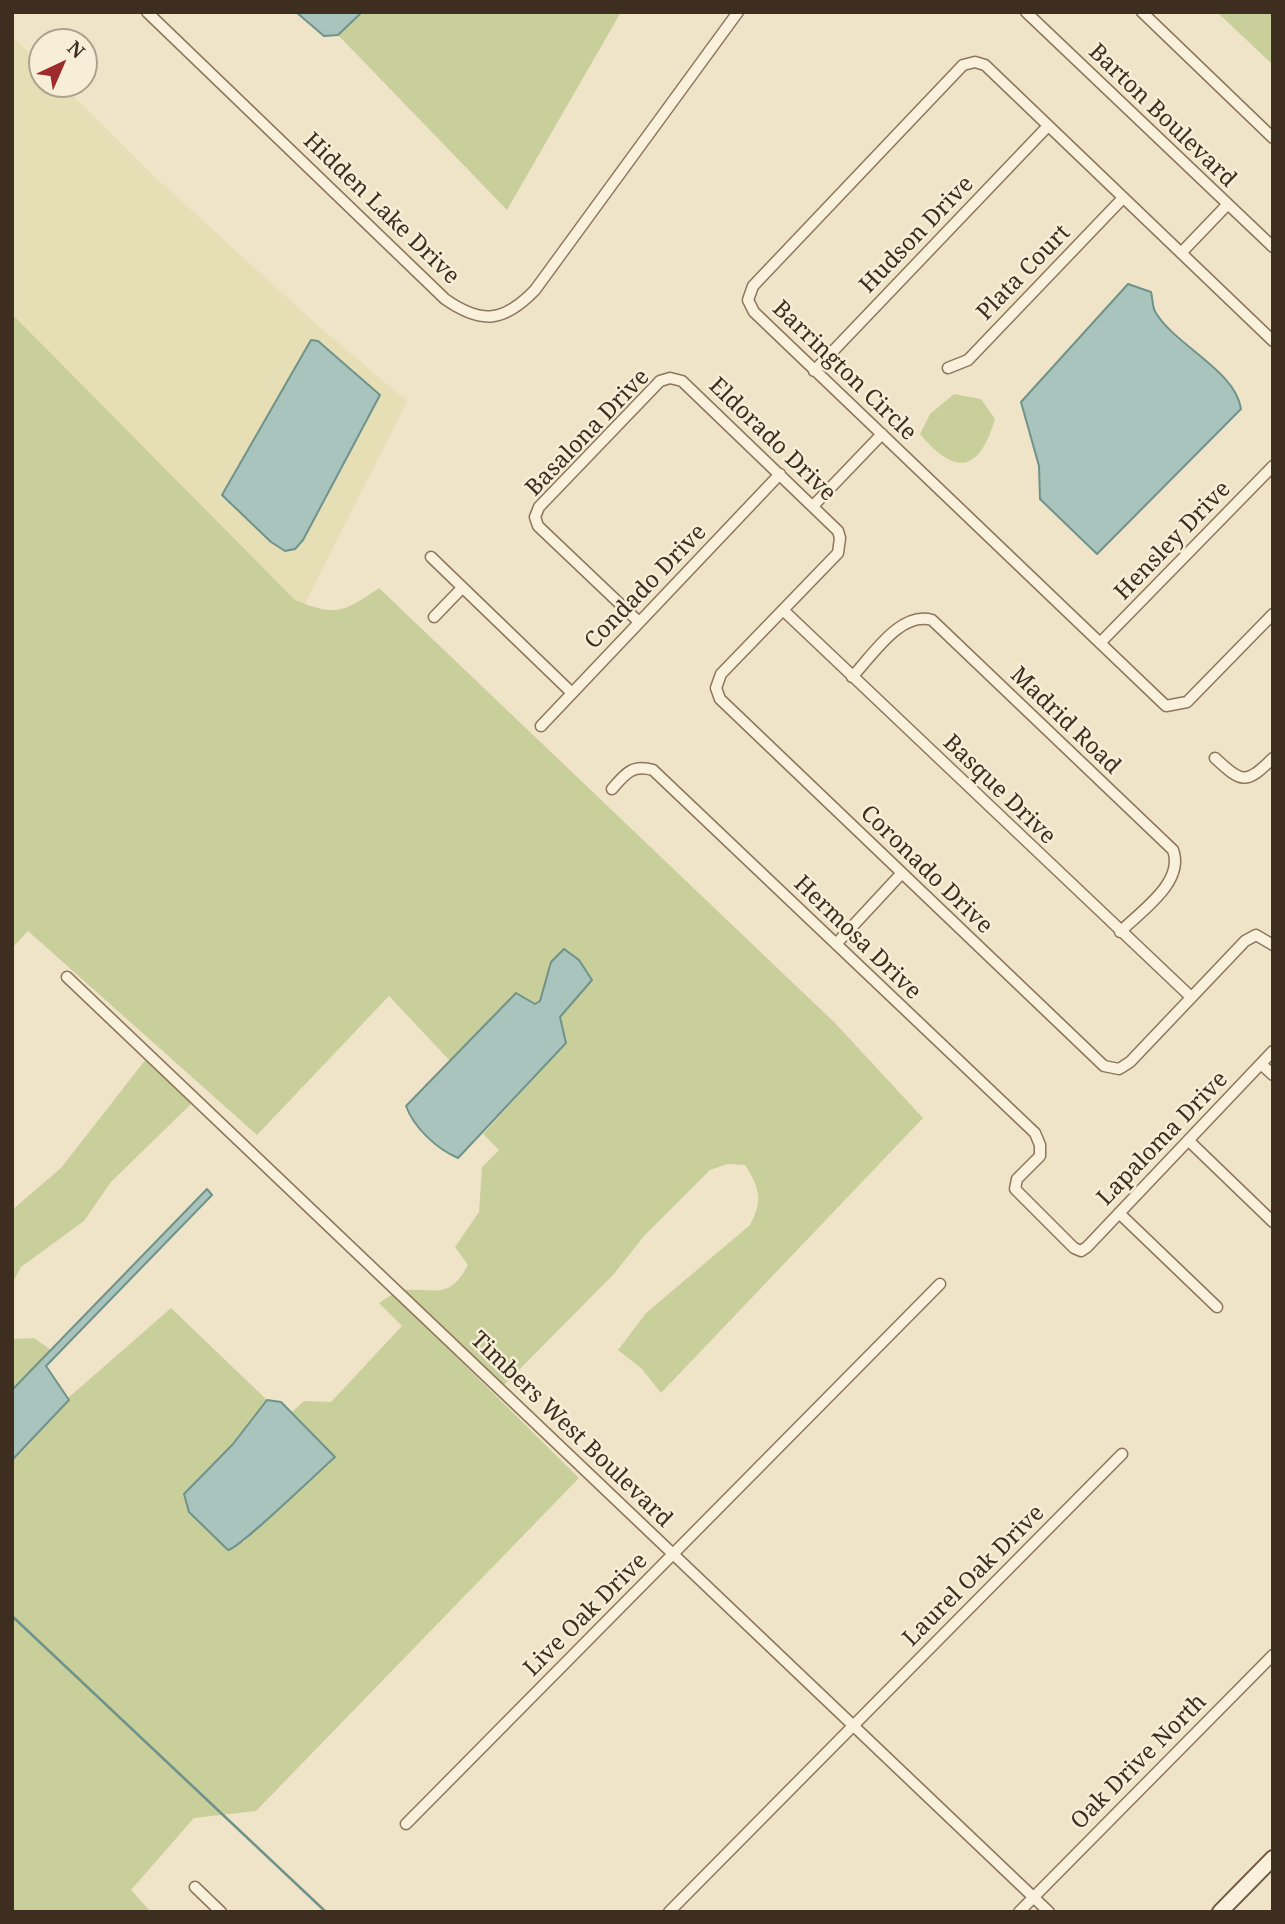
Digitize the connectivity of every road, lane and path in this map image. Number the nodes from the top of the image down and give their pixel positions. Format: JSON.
{"nodes":[{"id":1,"x":147,"y":12,"type":"edge"},
{"id":2,"x":737,"y":12,"type":"edge"},
{"id":3,"x":1026,"y":12,"type":"edge"},
{"id":4,"x":1142,"y":12,"type":"edge"},
{"id":5,"x":1048,"y":126,"type":"junction"},
{"id":6,"x":1273,"y":138,"type":"edge"},
{"id":7,"x":1123,"y":198,"type":"junction"},
{"id":8,"x":1227,"y":205,"type":"junction"},
{"id":9,"x":1273,"y":247,"type":"edge"},
{"id":10,"x":1181,"y":253,"type":"junction"},
{"id":11,"x":1273,"y":341,"type":"edge"},
{"id":12,"x":948,"y":368,"type":"dead end"},
{"id":13,"x":814,"y":371,"type":"junction"},
{"id":14,"x":670,"y":378,"type":"joint"},
{"id":15,"x":882,"y":434,"type":"junction"},
{"id":16,"x":1273,"y":466,"type":"edge"},
{"id":17,"x":780,"y":474,"type":"junction"},
{"id":18,"x":813,"y":506,"type":"junction"},
{"id":19,"x":430,"y":557,"type":"dead end"},
{"id":20,"x":462,"y":588,"type":"junction"},
{"id":21,"x":783,"y":610,"type":"junction"},
{"id":22,"x":1273,"y":614,"type":"edge"},
{"id":23,"x":434,"y":617,"type":"dead end"},
{"id":24,"x":639,"y":622,"type":"junction"},
{"id":25,"x":1100,"y":643,"type":"junction"},
{"id":26,"x":852,"y":677,"type":"junction"},
{"id":27,"x":572,"y":693,"type":"junction"},
{"id":28,"x":541,"y":726,"type":"dead end"},
{"id":29,"x":1215,"y":758,"type":"dead end"},
{"id":30,"x":1273,"y":758,"type":"edge"},
{"id":31,"x":612,"y":789,"type":"dead end"},
{"id":32,"x":901,"y":874,"type":"junction"},
{"id":33,"x":1120,"y":932,"type":"junction"},
{"id":34,"x":836,"y":944,"type":"junction"},
{"id":35,"x":1273,"y":945,"type":"edge"},
{"id":36,"x":67,"y":977,"type":"dead end"},
{"id":37,"x":1191,"y":997,"type":"junction"},
{"id":38,"x":1273,"y":1051,"type":"edge"},
{"id":39,"x":1261,"y":1064,"type":"junction"},
{"id":40,"x":1273,"y":1075,"type":"edge"},
{"id":41,"x":1189,"y":1141,"type":"junction"},
{"id":42,"x":1119,"y":1213,"type":"junction"},
{"id":43,"x":1273,"y":1222,"type":"edge"},
{"id":44,"x":1081,"y":1251,"type":"joint"},
{"id":45,"x":940,"y":1284,"type":"dead end"},
{"id":46,"x":1217,"y":1307,"type":"dead end"},
{"id":47,"x":1122,"y":1454,"type":"dead end"},
{"id":48,"x":673,"y":1554,"type":"junction"},
{"id":49,"x":1273,"y":1655,"type":"edge"},
{"id":50,"x":854,"y":1725,"type":"junction"},
{"id":51,"x":406,"y":1824,"type":"dead end"},
{"id":52,"x":1273,"y":1858,"type":"edge"},
{"id":53,"x":195,"y":1887,"type":"dead end"},
{"id":54,"x":1034,"y":1897,"type":"junction"},
{"id":55,"x":221,"y":1912,"type":"edge"},
{"id":56,"x":669,"y":1912,"type":"edge"},
{"id":57,"x":1019,"y":1912,"type":"edge"},
{"id":58,"x":1049,"y":1912,"type":"edge"},
{"id":59,"x":1220,"y":1912,"type":"edge"}],
"edges":[{"from":1,"to":2,"type":"street","name":"Hidden Lake Drive"},
{"from":3,"to":8,"type":"street","name":"Barton Boulevard"},
{"from":4,"to":6,"type":"street"},
{"from":5,"to":7,"type":"street","name":"Barrington Circle"},
{"from":5,"to":13,"type":"street","name":"Hudson Drive"},
{"from":5,"to":13,"type":"street","name":"Barrington Circle"},
{"from":7,"to":10,"type":"street","name":"Barrington Circle"},
{"from":7,"to":12,"type":"street","name":"Plata Court"},
{"from":8,"to":9,"type":"street","name":"Barton Boulevard"},
{"from":8,"to":10,"type":"street"},
{"from":10,"to":11,"type":"street","name":"Barrington Circle"},
{"from":13,"to":15,"type":"street","name":"Barrington Circle"},
{"from":14,"to":17,"type":"street","name":"Eldorado Drive"},
{"from":14,"to":24,"type":"street","name":"Basalona Drive"},
{"from":15,"to":18,"type":"street"},
{"from":15,"to":25,"type":"street","name":"Barrington Circle"},
{"from":16,"to":25,"type":"street","name":"Hensley Drive"},
{"from":17,"to":18,"type":"street","name":"Eldorado Drive"},
{"from":17,"to":24,"type":"street","name":"Condado Drive"},
{"from":18,"to":21,"type":"street","name":"Eldorado Drive"},
{"from":19,"to":20,"type":"street"},
{"from":20,"to":23,"type":"street"},
{"from":20,"to":27,"type":"street"},
{"from":21,"to":26,"type":"street","name":"Basque Drive"},
{"from":21,"to":32,"type":"street","name":"Coronado Drive"},
{"from":22,"to":25,"type":"street","name":"Barrington Circle"},
{"from":24,"to":27,"type":"street","name":"Condado Drive"},
{"from":26,"to":33,"type":"street","name":"Basque Drive"},
{"from":26,"to":33,"type":"street","name":"Madrid Road"},
{"from":27,"to":28,"type":"street","name":"Condado Drive"},
{"from":29,"to":30,"type":"street"},
{"from":31,"to":34,"type":"street","name":"Hermosa Drive"},
{"from":32,"to":34,"type":"street"},
{"from":32,"to":37,"type":"street","name":"Coronado Drive"},
{"from":33,"to":37,"type":"street","name":"Basque Drive"},
{"from":34,"to":44,"type":"street","name":"Hermosa Drive"},
{"from":35,"to":37,"type":"street"},
{"from":36,"to":48,"type":"street","name":"Timbers West Boulevard"},
{"from":38,"to":39,"type":"street","name":"Lapaloma Drive"},
{"from":39,"to":40,"type":"street"},
{"from":39,"to":41,"type":"street","name":"Lapaloma Drive"},
{"from":41,"to":42,"type":"street","name":"Lapaloma Drive"},
{"from":41,"to":43,"type":"street"},
{"from":42,"to":44,"type":"street","name":"Lapaloma Drive"},
{"from":42,"to":46,"type":"street"},
{"from":45,"to":48,"type":"street","name":"Live Oak Drive"},
{"from":47,"to":50,"type":"street","name":"Laurel Oak Drive"},
{"from":48,"to":50,"type":"street","name":"Timbers West Boulevard"},
{"from":48,"to":51,"type":"street","name":"Live Oak Drive"},
{"from":49,"to":54,"type":"street","name":"Oak Drive North"},
{"from":50,"to":54,"type":"street","name":"Timbers West Boulevard"},
{"from":50,"to":56,"type":"street","name":"Laurel Oak Drive"},
{"from":52,"to":59,"type":"main road"},
{"from":53,"to":55,"type":"street"},
{"from":54,"to":57,"type":"street","name":"Oak Drive North"},
{"from":54,"to":58,"type":"street","name":"Timbers West Boulevard"}]}
